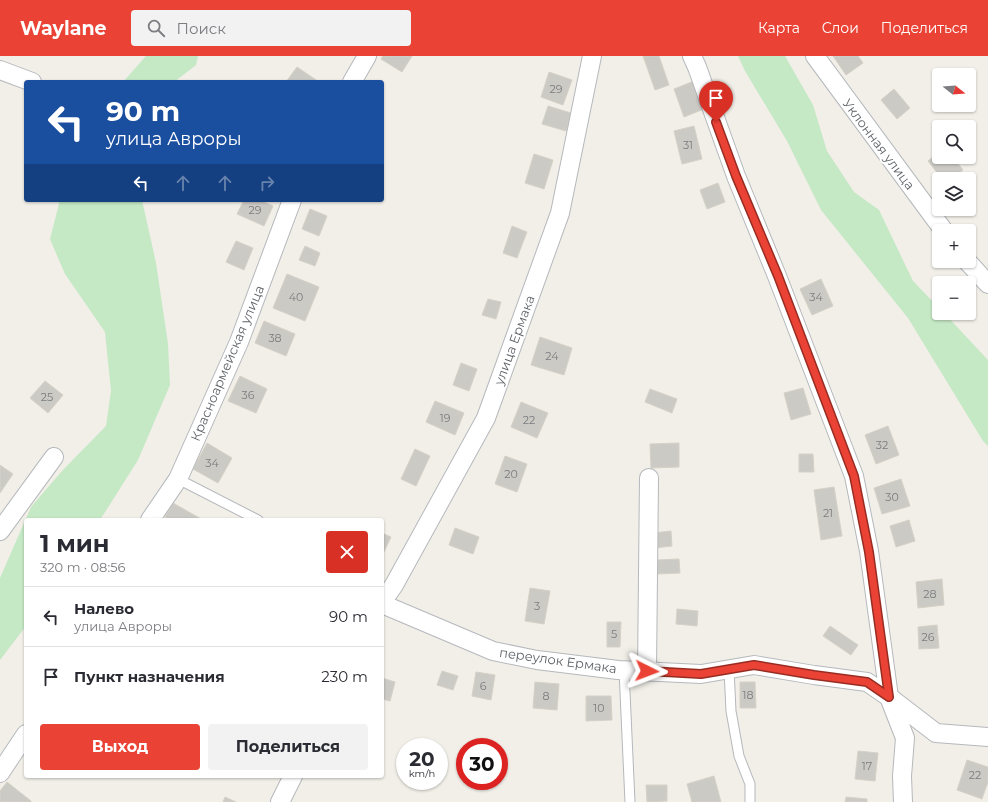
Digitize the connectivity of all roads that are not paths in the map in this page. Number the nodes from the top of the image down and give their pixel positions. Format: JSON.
{"nodes":[{"id":1,"x":367,"y":56,"type":"edge"},
{"id":2,"x":592,"y":56,"type":"edge"},
{"id":3,"x":692,"y":56,"type":"edge"},
{"id":4,"x":814,"y":56,"type":"edge"},
{"id":5,"x":0,"y":70,"type":"edge"},
{"id":6,"x":27,"y":80,"type":"edge"},
{"id":7,"x":353,"y":80,"type":"edge"},
{"id":8,"x":286,"y":202,"type":"edge"},
{"id":9,"x":939,"y":224,"type":"edge"},
{"id":10,"x":973,"y":268,"type":"edge"},
{"id":11,"x":988,"y":284,"type":"edge"},
{"id":12,"x":54,"y":456,"type":"dead end"},
{"id":13,"x":649,"y":478,"type":"dead end"},
{"id":14,"x":178,"y":479,"type":"junction"},
{"id":15,"x":151,"y":518,"type":"edge"},
{"id":16,"x":254,"y":518,"type":"edge"},
{"id":17,"x":0,"y":530,"type":"edge"},
{"id":18,"x":384,"y":599,"type":"edge"},
{"id":19,"x":384,"y":604,"type":"edge"},
{"id":20,"x":729,"y":669,"type":"junction"},
{"id":21,"x":624,"y":670,"type":"junction"},
{"id":22,"x":647,"y":671,"type":"junction"},
{"id":23,"x":889,"y":697,"type":"junction"},
{"id":24,"x":24,"y":737,"type":"edge"},
{"id":25,"x":988,"y":737,"type":"edge"},
{"id":26,"x":0,"y":773,"type":"edge"},
{"id":27,"x":292,"y":778,"type":"edge"},
{"id":28,"x":280,"y":802,"type":"edge"},
{"id":29,"x":630,"y":802,"type":"edge"},
{"id":30,"x":750,"y":802,"type":"edge"},
{"id":31,"x":903,"y":802,"type":"edge"}],
"edges":[{"from":1,"to":7,"type":"street"},
{"from":2,"to":18,"type":"street","name":"улица Ермака"},
{"from":3,"to":23,"type":"street"},
{"from":4,"to":9,"type":"street","name":"Уклонная улица"},
{"from":5,"to":6,"type":"street"},
{"from":8,"to":14,"type":"street","name":"Красноармейская улица"},
{"from":10,"to":11,"type":"street"},
{"from":12,"to":17,"type":"street"},
{"from":13,"to":22,"type":"street"},
{"from":14,"to":15,"type":"street","name":"Красноармейская улица"},
{"from":14,"to":16,"type":"lane"},
{"from":19,"to":21,"type":"street","name":"переулок Ермака"},
{"from":20,"to":22,"type":"street","name":"переулок Ермака"},
{"from":20,"to":23,"type":"street","name":"переулок Ермака"},
{"from":20,"to":30,"type":"lane"},
{"from":21,"to":22,"type":"street","name":"переулок Ермака"},
{"from":21,"to":29,"type":"lane"},
{"from":23,"to":25,"type":"street","name":"переулок Ермака"},
{"from":23,"to":31,"type":"street"},
{"from":24,"to":26,"type":"street"},
{"from":27,"to":28,"type":"street"}]}
